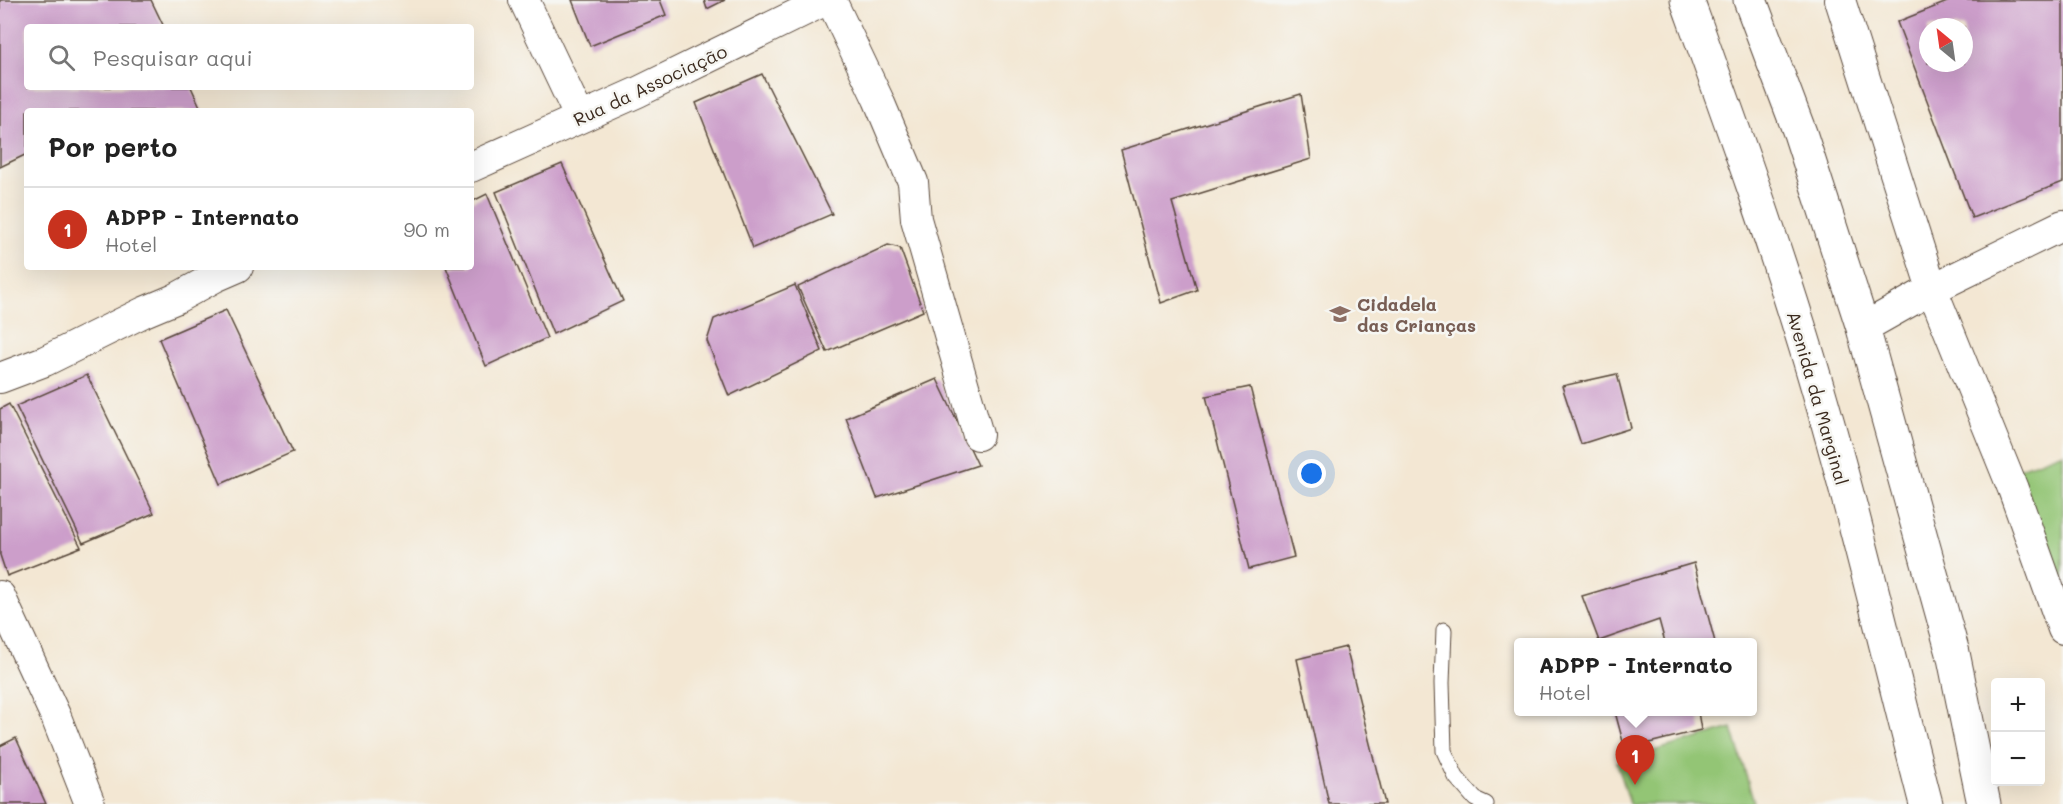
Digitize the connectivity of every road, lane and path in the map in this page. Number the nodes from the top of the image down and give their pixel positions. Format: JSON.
{"nodes":[{"id":1,"x":524,"y":0,"type":"edge"},
{"id":2,"x":829,"y":0,"type":"edge"},
{"id":3,"x":1687,"y":0,"type":"edge"},
{"id":4,"x":1750,"y":0,"type":"edge"},
{"id":5,"x":1840,"y":0,"type":"edge"},
{"id":6,"x":580,"y":118,"type":"junction"},
{"id":7,"x":474,"y":166,"type":"edge"},
{"id":8,"x":2063,"y":225,"type":"edge"},
{"id":9,"x":231,"y":270,"type":"edge"},
{"id":10,"x":1932,"y":289,"type":"junction"},
{"id":11,"x":1863,"y":328,"type":"junction"},
{"id":12,"x":0,"y":378,"type":"edge"},
{"id":13,"x":978,"y":435,"type":"dead end"},
{"id":14,"x":3,"y":614,"type":"edge"},
{"id":15,"x":2063,"y":629,"type":"edge"},
{"id":16,"x":1444,"y":630,"type":"dead end"},
{"id":17,"x":90,"y":804,"type":"edge"},
{"id":18,"x":1486,"y":804,"type":"edge"},
{"id":19,"x":1926,"y":804,"type":"edge"},
{"id":20,"x":1984,"y":804,"type":"edge"}],
"edges":[{"from":1,"to":6,"type":"street"},
{"from":2,"to":6,"type":"street","name":"Rua da Associação"},
{"from":2,"to":13,"type":"street"},
{"from":3,"to":19,"type":"main road","name":"Avenida da Marginal"},
{"from":4,"to":11,"type":"main road"},
{"from":5,"to":10,"type":"street"},
{"from":6,"to":7,"type":"street","name":"Rua da Associação"},
{"from":8,"to":10,"type":"street"},
{"from":9,"to":12,"type":"street"},
{"from":10,"to":11,"type":"street"},
{"from":10,"to":15,"type":"street"},
{"from":11,"to":20,"type":"main road"},
{"from":14,"to":17,"type":"street"},
{"from":16,"to":18,"type":"lane"}]}
